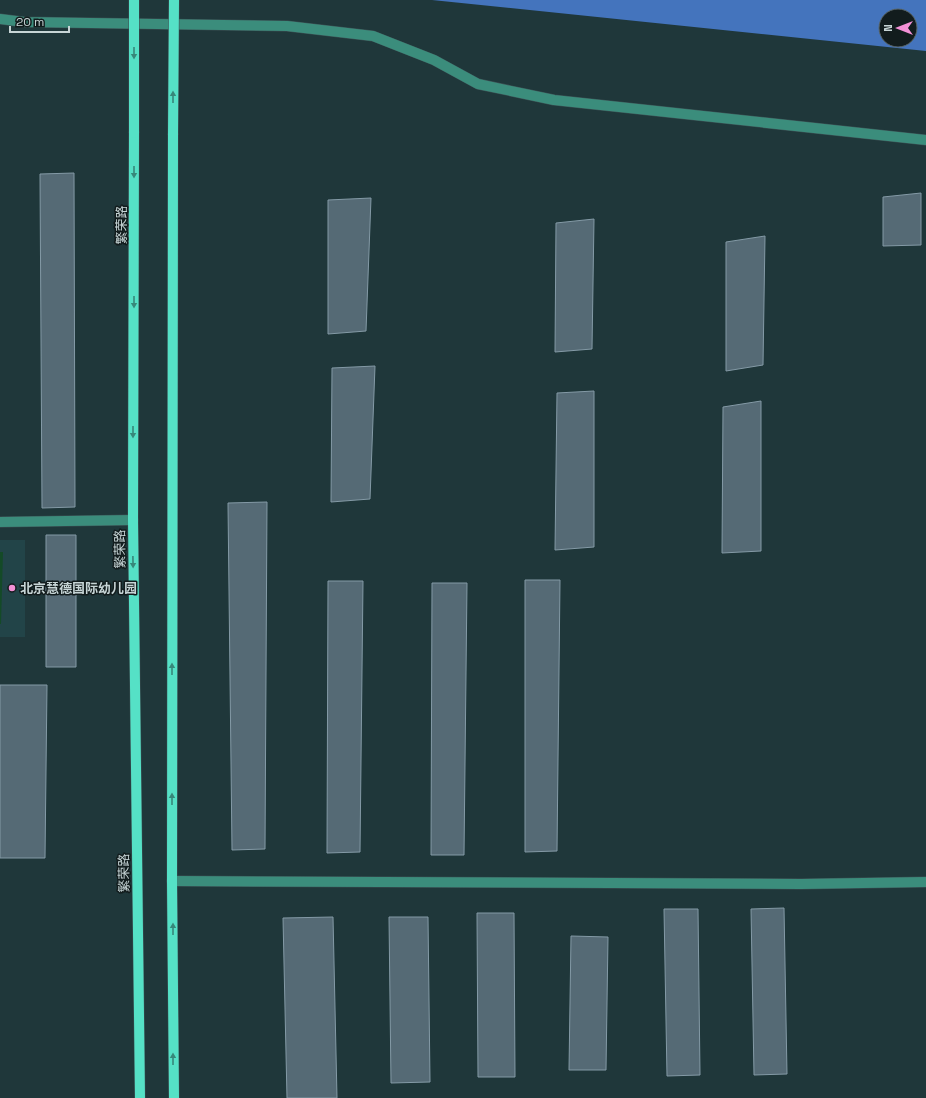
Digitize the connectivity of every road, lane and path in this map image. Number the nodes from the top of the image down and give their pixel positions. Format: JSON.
{"nodes":[{"id":1,"x":134,"y":0,"type":"edge"},
{"id":2,"x":174,"y":0,"type":"edge"},
{"id":3,"x":0,"y":19,"type":"edge"},
{"id":4,"x":926,"y":140,"type":"edge"},
{"id":5,"x":133,"y":520,"type":"junction"},
{"id":6,"x":0,"y":522,"type":"edge"},
{"id":7,"x":172,"y":881,"type":"junction"},
{"id":8,"x":926,"y":882,"type":"edge"},
{"id":9,"x":140,"y":1098,"type":"edge"},
{"id":10,"x":174,"y":1098,"type":"edge"}],
"edges":[{"from":1,"to":5,"type":"main road","name":"繁荣路","one_way":true,"bridge":true},
{"from":7,"to":2,"type":"main road","one_way":true,"bridge":true},
{"from":3,"to":4,"type":"street"},
{"from":5,"to":6,"type":"street"},
{"from":5,"to":9,"type":"main road","name":"繁荣路","one_way":true},
{"from":7,"to":8,"type":"street"},
{"from":10,"to":7,"type":"main road","one_way":true}]}
